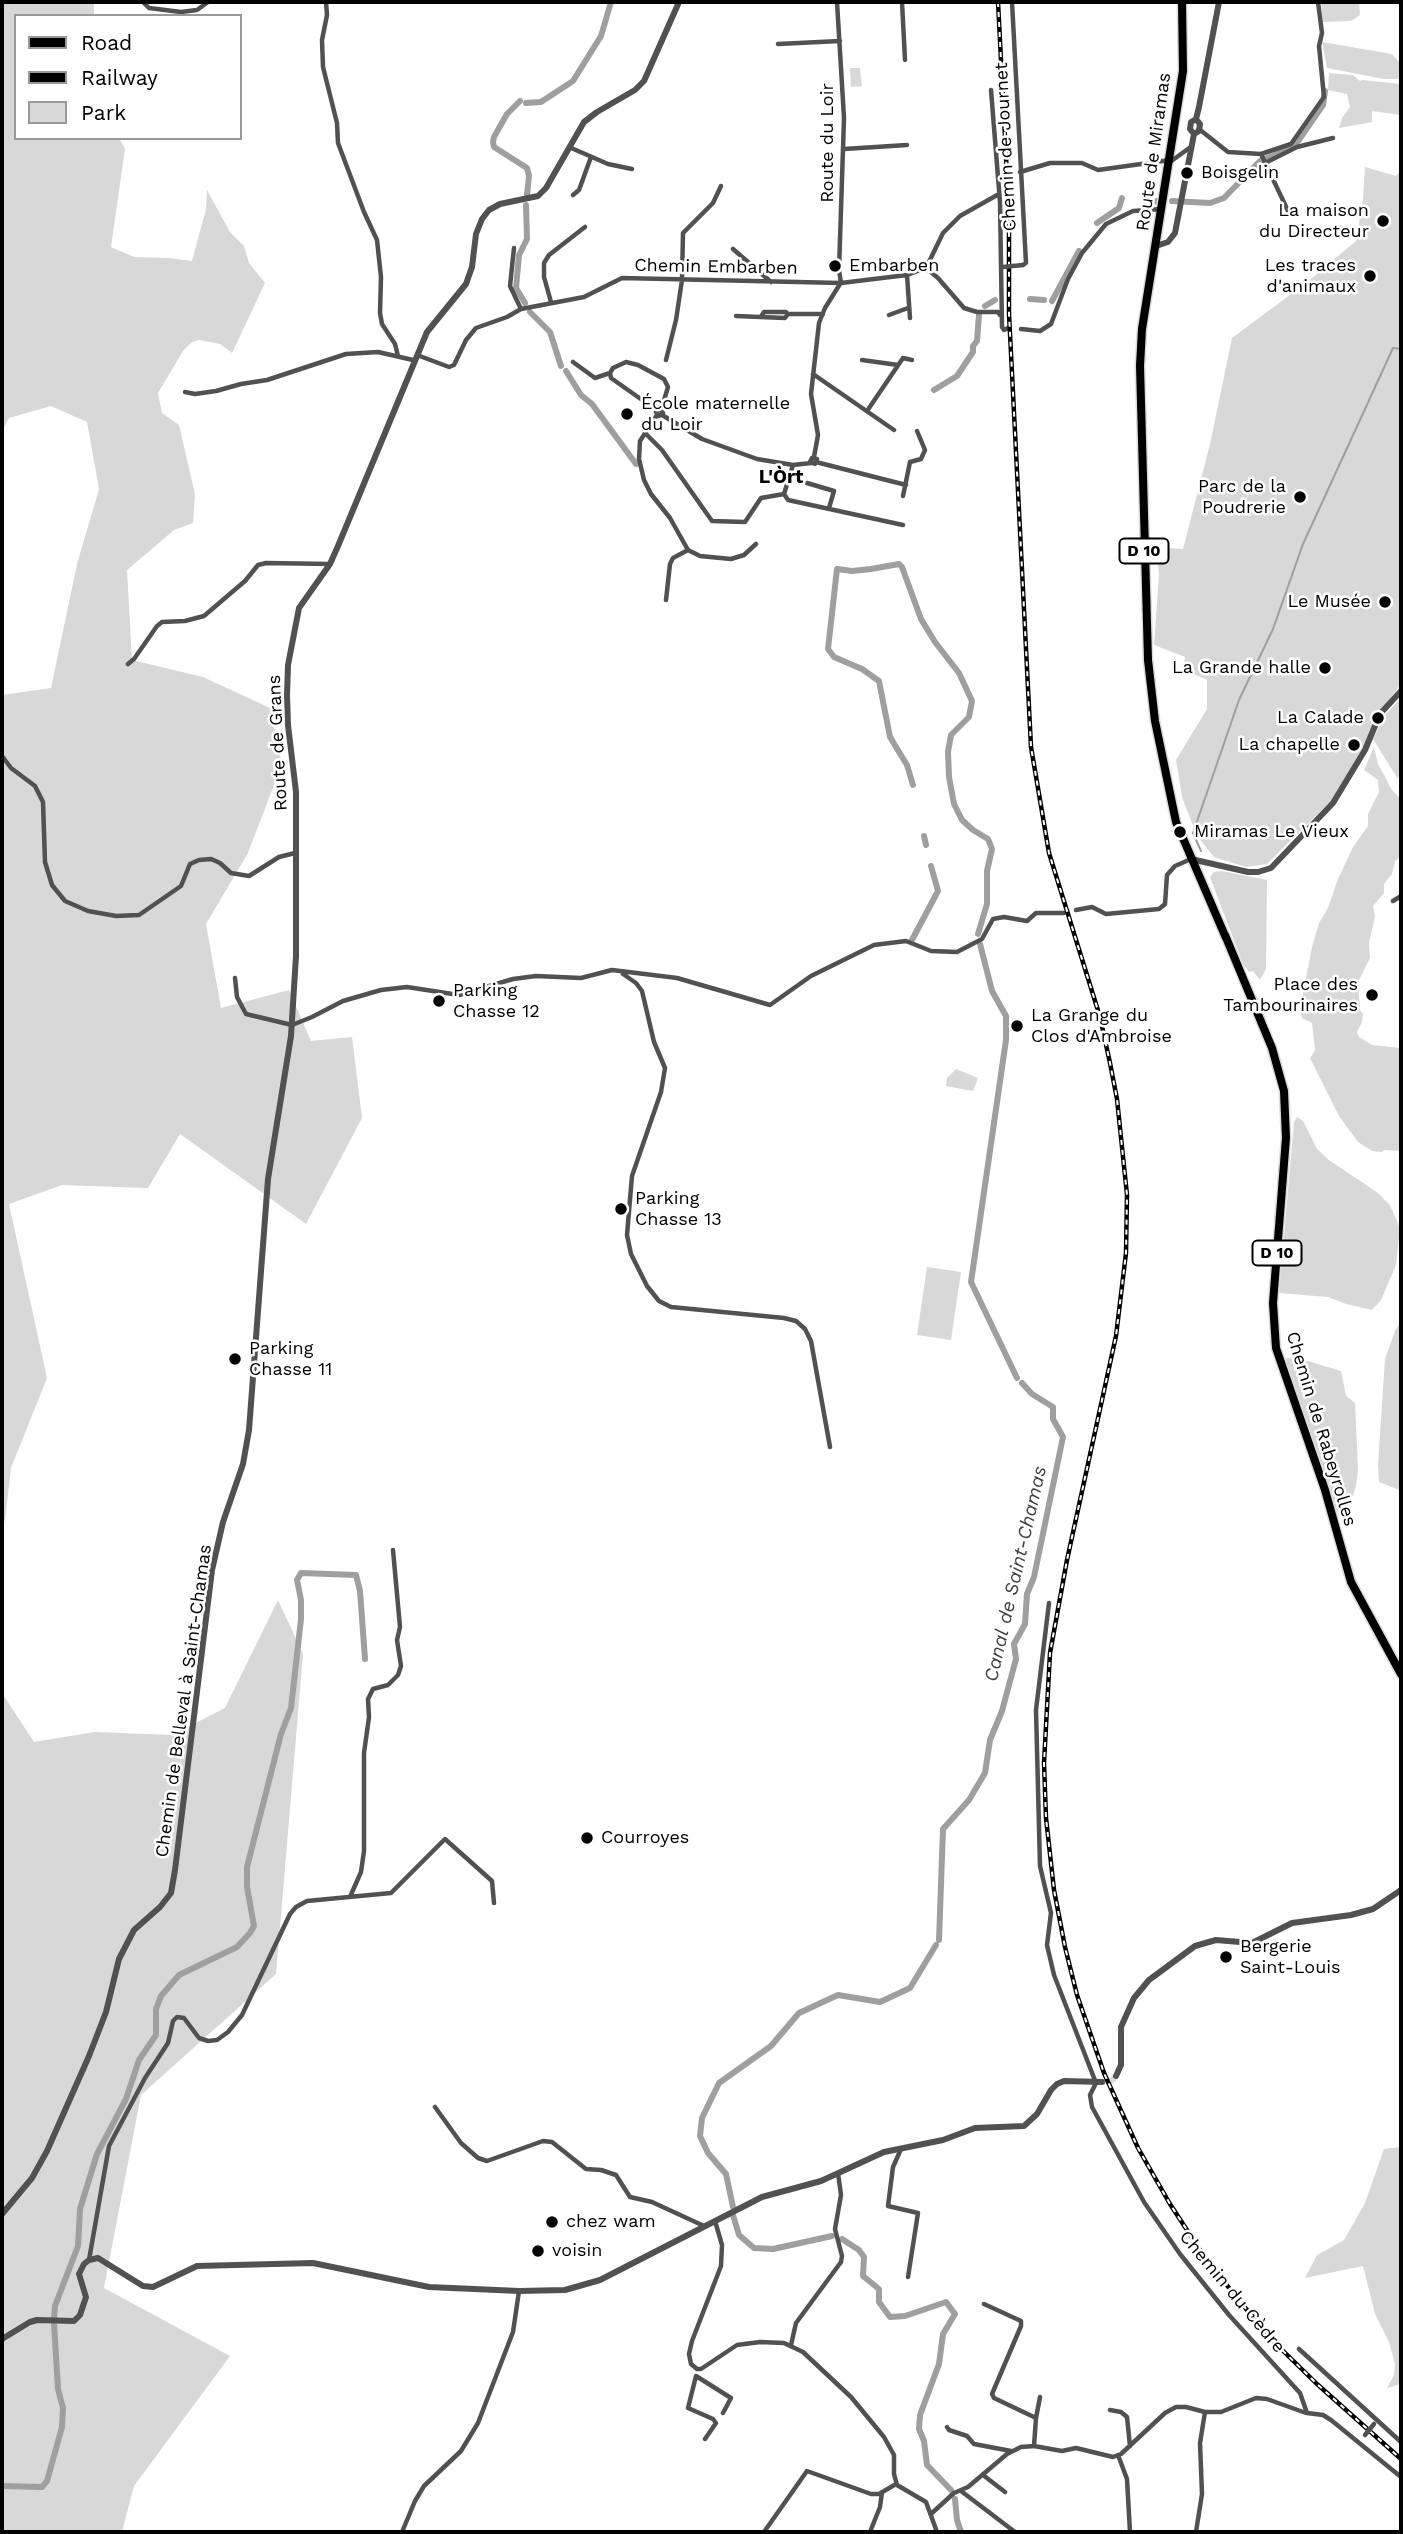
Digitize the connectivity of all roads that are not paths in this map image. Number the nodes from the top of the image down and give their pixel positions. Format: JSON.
{"nodes":[{"id":1,"x":143,"y":2,"type":"edge"},
{"id":2,"x":208,"y":2,"type":"edge"},
{"id":3,"x":326,"y":2,"type":"edge"},
{"id":4,"x":679,"y":2,"type":"edge"},
{"id":5,"x":837,"y":2,"type":"edge"},
{"id":6,"x":902,"y":2,"type":"edge"},
{"id":7,"x":1012,"y":2,"type":"edge"},
{"id":8,"x":1182,"y":2,"type":"edge"},
{"id":9,"x":1219,"y":2,"type":"edge"},
{"id":10,"x":1318,"y":2,"type":"edge"},
{"id":11,"x":840,"y":41,"type":"junction"},
{"id":12,"x":778,"y":44,"type":"dead end"},
{"id":13,"x":905,"y":60,"type":"dead end"},
{"id":14,"x":991,"y":90,"type":"dead end"},
{"id":15,"x":1197,"y":132,"type":"junction"},
{"id":16,"x":1332,"y":138,"type":"dead end"},
{"id":17,"x":907,"y":145,"type":"dead end"},
{"id":18,"x":1192,"y":146,"type":"junction"},
{"id":19,"x":569,"y":148,"type":"junction"},
{"id":20,"x":844,"y":149,"type":"junction"},
{"id":21,"x":1261,"y":155,"type":"junction"},
{"id":22,"x":591,"y":157,"type":"junction"},
{"id":23,"x":1170,"y":161,"type":"junction"},
{"id":24,"x":1265,"y":163,"type":"junction"},
{"id":25,"x":632,"y":169,"type":"dead end"},
{"id":26,"x":1020,"y":172,"type":"junction"},
{"id":27,"x":721,"y":186,"type":"dead end"},
{"id":28,"x":999,"y":194,"type":"junction"},
{"id":29,"x":573,"y":195,"type":"dead end"},
{"id":30,"x":1163,"y":209,"type":"junction"},
{"id":31,"x":1289,"y":213,"type":"dead end"},
{"id":32,"x":585,"y":227,"type":"dead end"},
{"id":33,"x":1156,"y":246,"type":"junction"},
{"id":34,"x":514,"y":248,"type":"dead end"},
{"id":35,"x":733,"y":249,"type":"dead end"},
{"id":36,"x":1002,"y":267,"type":"junction"},
{"id":37,"x":926,"y":268,"type":"junction"},
{"id":38,"x":907,"y":275,"type":"junction"},
{"id":39,"x":682,"y":281,"type":"junction"},
{"id":40,"x":771,"y":282,"type":"junction"},
{"id":41,"x":841,"y":283,"type":"junction"},
{"id":42,"x":551,"y":302,"type":"junction"},
{"id":43,"x":1146,"y":306,"type":"joint"},
{"id":44,"x":908,"y":308,"type":"junction"},
{"id":45,"x":522,"y":309,"type":"junction"},
{"id":46,"x":823,"y":314,"type":"junction"},
{"id":47,"x":888,"y":315,"type":"dead end"},
{"id":48,"x":736,"y":316,"type":"dead end"},
{"id":49,"x":1001,"y":316,"type":"junction"},
{"id":50,"x":910,"y":318,"type":"dead end"},
{"id":51,"x":1008,"y":328,"type":"dead end"},
{"id":52,"x":1021,"y":329,"type":"dead end"},
{"id":53,"x":398,"y":356,"type":"junction"},
{"id":54,"x":414,"y":357,"type":"junction"},
{"id":55,"x":666,"y":360,"type":"dead end"},
{"id":56,"x":862,"y":360,"type":"dead end"},
{"id":57,"x":912,"y":360,"type":"dead end"},
{"id":58,"x":573,"y":362,"type":"dead end"},
{"id":59,"x":898,"y":365,"type":"junction"},
{"id":60,"x":610,"y":373,"type":"junction"},
{"id":61,"x":813,"y":374,"type":"junction"},
{"id":62,"x":185,"y":392,"type":"dead end"},
{"id":63,"x":645,"y":402,"type":"dead end"},
{"id":64,"x":867,"y":411,"type":"junction"},
{"id":65,"x":660,"y":413,"type":"junction"},
{"id":66,"x":894,"y":430,"type":"dead end"},
{"id":67,"x":917,"y":431,"type":"dead end"},
{"id":68,"x":645,"y":433,"type":"junction"},
{"id":69,"x":814,"y":461,"type":"junction"},
{"id":70,"x":793,"y":465,"type":"junction"},
{"id":71,"x":807,"y":483,"type":"dead end"},
{"id":72,"x":906,"y":485,"type":"junction"},
{"id":73,"x":783,"y":494,"type":"junction"},
{"id":74,"x":904,"y":496,"type":"dead end"},
{"id":75,"x":829,"y":509,"type":"junction"},
{"id":76,"x":903,"y":525,"type":"dead end"},
{"id":77,"x":756,"y":544,"type":"dead end"},
{"id":78,"x":688,"y":550,"type":"junction"},
{"id":79,"x":330,"y":564,"type":"junction"},
{"id":80,"x":666,"y":600,"type":"dead end"},
{"id":81,"x":128,"y":664,"type":"dead end"},
{"id":82,"x":1401,"y":691,"type":"edge"},
{"id":83,"x":2,"y":756,"type":"edge"},
{"id":84,"x":1170,"y":795,"type":"junction"},
{"id":85,"x":295,"y":853,"type":"junction"},
{"id":86,"x":1195,"y":860,"type":"junction"},
{"id":87,"x":1401,"y":896,"type":"edge"},
{"id":88,"x":1393,"y":901,"type":"dead end"},
{"id":89,"x":1076,"y":910,"type":"dead end"},
{"id":90,"x":1064,"y":913,"type":"dead end"},
{"id":91,"x":1226,"y":938,"type":"junction"},
{"id":92,"x":622,"y":973,"type":"junction"},
{"id":93,"x":235,"y":978,"type":"dead end"},
{"id":94,"x":292,"y":1025,"type":"junction"},
{"id":95,"x":830,"y":1447,"type":"dead end"},
{"id":96,"x":393,"y":1550,"type":"dead end"},
{"id":97,"x":1049,"y":1603,"type":"dead end"},
{"id":98,"x":1401,"y":1674,"type":"edge"},
{"id":99,"x":1401,"y":1890,"type":"edge"},
{"id":100,"x":350,"y":1897,"type":"junction"},
{"id":101,"x":494,"y":1903,"type":"dead end"},
{"id":102,"x":1116,"y":2076,"type":"dead end"},
{"id":103,"x":1099,"y":2082,"type":"junction"},
{"id":104,"x":435,"y":2107,"type":"dead end"},
{"id":105,"x":902,"y":2148,"type":"junction"},
{"id":106,"x":838,"y":2174,"type":"junction"},
{"id":107,"x":2,"y":2214,"type":"edge"},
{"id":108,"x":715,"y":2221,"type":"junction"},
{"id":109,"x":704,"y":2227,"type":"junction"},
{"id":110,"x":89,"y":2260,"type":"junction"},
{"id":111,"x":908,"y":2277,"type":"dead end"},
{"id":112,"x":519,"y":2291,"type":"junction"},
{"id":113,"x":984,"y":2304,"type":"dead end"},
{"id":114,"x":2,"y":2339,"type":"edge"},
{"id":115,"x":791,"y":2346,"type":"junction"},
{"id":116,"x":1299,"y":2349,"type":"dead end"},
{"id":117,"x":1041,"y":2397,"type":"dead end"},
{"id":118,"x":1110,"y":2410,"type":"dead end"},
{"id":119,"x":1205,"y":2412,"type":"junction"},
{"id":120,"x":723,"y":2413,"type":"dead end"},
{"id":121,"x":1307,"y":2413,"type":"junction"},
{"id":122,"x":1036,"y":2418,"type":"junction"},
{"id":123,"x":1376,"y":2423,"type":"junction"},
{"id":124,"x":947,"y":2427,"type":"dead end"},
{"id":125,"x":705,"y":2439,"type":"dead end"},
{"id":126,"x":1359,"y":2442,"type":"junction"},
{"id":127,"x":1401,"y":2442,"type":"edge"},
{"id":128,"x":1034,"y":2446,"type":"junction"},
{"id":129,"x":1130,"y":2446,"type":"junction"},
{"id":130,"x":1013,"y":2451,"type":"junction"},
{"id":131,"x":1118,"y":2455,"type":"junction"},
{"id":132,"x":982,"y":2475,"type":"junction"},
{"id":133,"x":1401,"y":2477,"type":"edge"},
{"id":134,"x":897,"y":2483,"type":"junction"},
{"id":135,"x":961,"y":2491,"type":"junction"},
{"id":136,"x":881,"y":2492,"type":"junction"},
{"id":137,"x":1005,"y":2492,"type":"dead end"},
{"id":138,"x":932,"y":2513,"type":"junction"},
{"id":139,"x":402,"y":2532,"type":"edge"},
{"id":140,"x":765,"y":2532,"type":"edge"},
{"id":141,"x":870,"y":2532,"type":"edge"},
{"id":142,"x":937,"y":2532,"type":"edge"},
{"id":143,"x":1015,"y":2532,"type":"edge"},
{"id":144,"x":1130,"y":2532,"type":"edge"},
{"id":145,"x":1196,"y":2532,"type":"edge"}],
"edges":[{"from":1,"to":2,"type":"street"},
{"from":3,"to":53,"type":"street"},
{"from":4,"to":19,"type":"street","name":"Route de Grans"},
{"from":5,"to":11,"type":"street","name":"Route du Loir"},
{"from":6,"to":13,"type":"street"},
{"from":7,"to":26,"type":"street","name":"Chemin de Journet"},
{"from":8,"to":23,"type":"main road","name":"Route de Miramas","number":"D 10"},
{"from":9,"to":15,"type":"street"},
{"from":10,"to":21,"type":"street"},
{"from":11,"to":12,"type":"street"},
{"from":11,"to":20,"type":"street","name":"Route du Loir"},
{"from":14,"to":28,"type":"street","name":"Chemin de Journet"},
{"from":15,"to":18,"type":"street"},
{"from":15,"to":21,"type":"street"},
{"from":16,"to":24,"type":"street"},
{"from":17,"to":20,"type":"street"},
{"from":18,"to":23,"type":"street"},
{"from":18,"to":33,"type":"street"},
{"from":19,"to":22,"type":"street"},
{"from":19,"to":54,"type":"street","name":"Route de Grans"},
{"from":20,"to":41,"type":"street","name":"Route du Loir"},
{"from":21,"to":24,"type":"street"},
{"from":22,"to":25,"type":"street"},
{"from":22,"to":29,"type":"street"},
{"from":23,"to":26,"type":"street"},
{"from":23,"to":30,"type":"main road","name":"Route de Miramas","number":"D 10"},
{"from":24,"to":31,"type":"street"},
{"from":26,"to":36,"type":"street","name":"Chemin de Journet","bridge":true},
{"from":27,"to":39,"type":"street"},
{"from":28,"to":36,"type":"street","name":"Chemin de Journet"},
{"from":28,"to":37,"type":"street","name":"Chemin de Journet"},
{"from":30,"to":33,"type":"main road","name":"Route de Miramas","number":"D 10"},
{"from":30,"to":52,"type":"street"},
{"from":32,"to":42,"type":"street"},
{"from":33,"to":43,"type":"main road","name":"Route de Miramas","number":"D 10"},
{"from":34,"to":45,"type":"street"},
{"from":35,"to":40,"type":"street"},
{"from":36,"to":49,"type":"street","name":"Chemin de Journet"},
{"from":37,"to":38,"type":"street","name":"Chemin Embarben"},
{"from":37,"to":49,"type":"street"},
{"from":38,"to":41,"type":"street","name":"Chemin Embarben"},
{"from":38,"to":44,"type":"street"},
{"from":39,"to":40,"type":"street","name":"Chemin Embarben"},
{"from":39,"to":42,"type":"street","name":"Chemin Embarben"},
{"from":39,"to":55,"type":"street"},
{"from":40,"to":41,"type":"street","name":"Chemin Embarben"},
{"from":41,"to":46,"type":"street"},
{"from":42,"to":45,"type":"street","name":"Chemin Embarben"},
{"from":43,"to":84,"type":"main road","name":"Chemin de Rabeyrolles","number":"D 10"},
{"from":44,"to":47,"type":"street"},
{"from":44,"to":50,"type":"street"},
{"from":45,"to":54,"type":"street","name":"Chemin Embarben"},
{"from":46,"to":48,"type":"street"},
{"from":46,"to":61,"type":"street"},
{"from":49,"to":51,"type":"street"},
{"from":53,"to":54,"type":"street"},
{"from":53,"to":62,"type":"street"},
{"from":54,"to":79,"type":"street","name":"Route de Grans"},
{"from":56,"to":59,"type":"street"},
{"from":57,"to":59,"type":"street"},
{"from":58,"to":60,"type":"street"},
{"from":59,"to":64,"type":"street"},
{"from":60,"to":63,"type":"street"},
{"from":60,"to":65,"type":"street"},
{"from":61,"to":64,"type":"street"},
{"from":61,"to":69,"type":"street"},
{"from":64,"to":66,"type":"street"},
{"from":65,"to":68,"type":"street"},
{"from":65,"to":70,"type":"street"},
{"from":67,"to":72,"type":"street"},
{"from":68,"to":73,"type":"street"},
{"from":68,"to":78,"type":"street"},
{"from":69,"to":70,"type":"street"},
{"from":69,"to":72,"type":"street"},
{"from":70,"to":73,"type":"street"},
{"from":71,"to":75,"type":"street"},
{"from":72,"to":74,"type":"street"},
{"from":73,"to":75,"type":"street"},
{"from":75,"to":76,"type":"street"},
{"from":77,"to":78,"type":"street"},
{"from":78,"to":80,"type":"street"},
{"from":79,"to":81,"type":"street"},
{"from":79,"to":85,"type":"street","name":"Route de Grans"},
{"from":82,"to":86,"type":"street"},
{"from":83,"to":85,"type":"street"},
{"from":84,"to":86,"type":"main road","name":"Chemin de Rabeyrolles","number":"D 10"},
{"from":84,"to":86,"type":"main road","name":"Chemin de Rabeyrolles","number":"D 10"},
{"from":85,"to":94,"type":"street","name":"Route de Grans"},
{"from":86,"to":89,"type":"street"},
{"from":86,"to":91,"type":"main road","name":"Chemin de Rabeyrolles","number":"D 10"},
{"from":86,"to":91,"type":"main road","name":"Chemin de Rabeyrolles","number":"D 10"},
{"from":87,"to":88,"type":"street"},
{"from":90,"to":92,"type":"street"},
{"from":91,"to":98,"type":"main road","name":"Chemin de Rabeyrolles","number":"D 10"},
{"from":92,"to":94,"type":"street"},
{"from":92,"to":95,"type":"street"},
{"from":93,"to":94,"type":"street"},
{"from":94,"to":107,"type":"street","name":"Chemin de Belleval à Saint-Chamas"},
{"from":96,"to":100,"type":"street"},
{"from":97,"to":103,"type":"street"},
{"from":99,"to":102,"type":"street"},
{"from":100,"to":101,"type":"street"},
{"from":100,"to":110,"type":"street"},
{"from":103,"to":105,"type":"street"},
{"from":103,"to":121,"type":"street","name":"Chemin du Cèdre"},
{"from":104,"to":109,"type":"street"},
{"from":105,"to":106,"type":"street"},
{"from":105,"to":111,"type":"street"},
{"from":106,"to":108,"type":"street"},
{"from":106,"to":115,"type":"street"},
{"from":108,"to":109,"type":"street"},
{"from":108,"to":115,"type":"street"},
{"from":109,"to":112,"type":"street"},
{"from":110,"to":112,"type":"street"},
{"from":110,"to":114,"type":"street"},
{"from":112,"to":139,"type":"street"},
{"from":113,"to":122,"type":"street"},
{"from":115,"to":134,"type":"street"},
{"from":116,"to":123,"type":"street"},
{"from":117,"to":122,"type":"street"},
{"from":118,"to":129,"type":"street"},
{"from":119,"to":121,"type":"street"},
{"from":119,"to":129,"type":"street"},
{"from":119,"to":145,"type":"street"},
{"from":120,"to":125,"type":"street"},
{"from":121,"to":126,"type":"street"},
{"from":122,"to":128,"type":"street"},
{"from":123,"to":126,"type":"street","bridge":true},
{"from":123,"to":127,"type":"street"},
{"from":124,"to":130,"type":"street"},
{"from":126,"to":133,"type":"street"},
{"from":128,"to":130,"type":"street"},
{"from":128,"to":131,"type":"street"},
{"from":129,"to":131,"type":"street"},
{"from":130,"to":132,"type":"street"},
{"from":131,"to":144,"type":"street"},
{"from":132,"to":135,"type":"street"},
{"from":132,"to":137,"type":"street"},
{"from":134,"to":136,"type":"street"},
{"from":134,"to":138,"type":"street"},
{"from":135,"to":138,"type":"street"},
{"from":135,"to":143,"type":"street"},
{"from":136,"to":140,"type":"street"},
{"from":136,"to":141,"type":"street"},
{"from":138,"to":142,"type":"street"}]}
